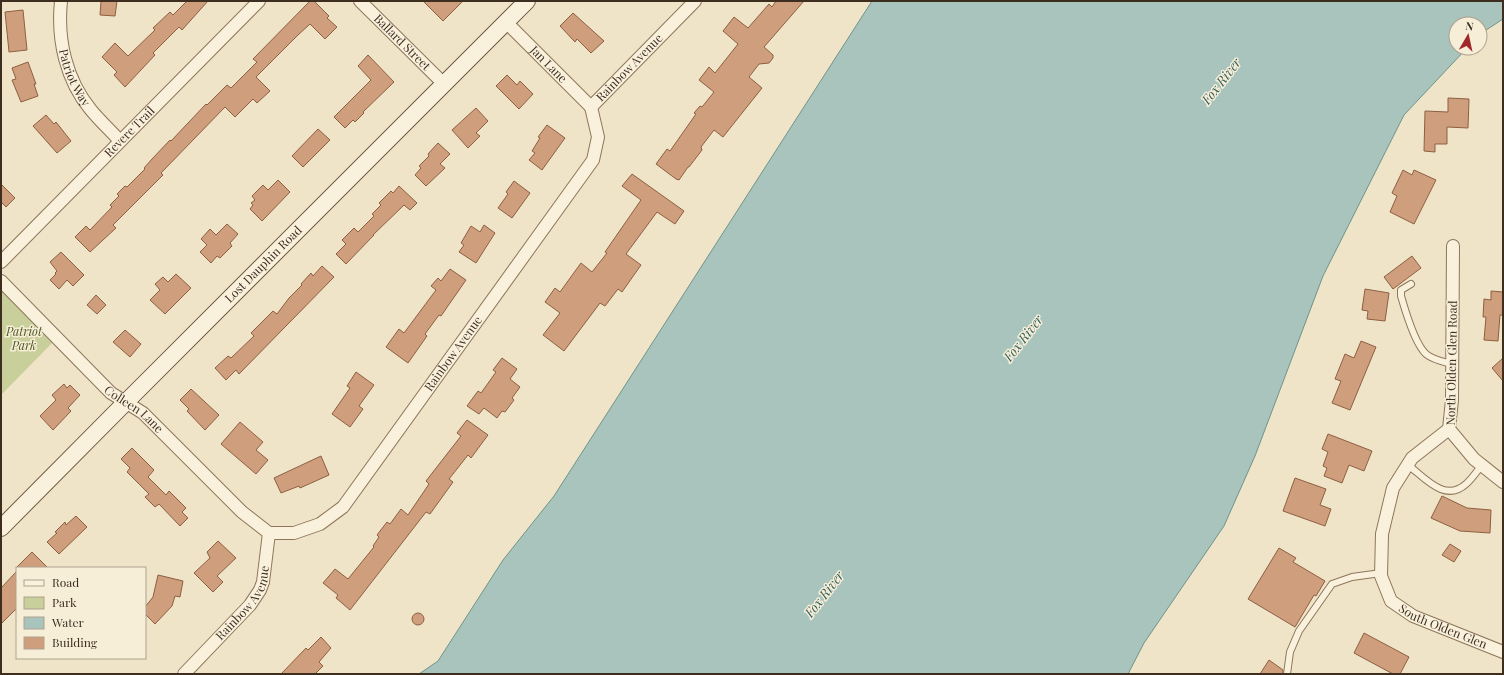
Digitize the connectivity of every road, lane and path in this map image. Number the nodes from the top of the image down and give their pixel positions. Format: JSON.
{"nodes":[{"id":1,"x":61,"y":1,"type":"edge"},
{"id":2,"x":259,"y":1,"type":"edge"},
{"id":3,"x":360,"y":1,"type":"edge"},
{"id":4,"x":527,"y":1,"type":"edge"},
{"id":5,"x":695,"y":1,"type":"edge"},
{"id":6,"x":506,"y":22,"type":"junction"},
{"id":7,"x":444,"y":84,"type":"junction"},
{"id":8,"x":591,"y":107,"type":"junction"},
{"id":9,"x":120,"y":141,"type":"junction"},
{"id":10,"x":1453,"y":246,"type":"dead end"},
{"id":11,"x":1,"y":262,"type":"edge"},
{"id":12,"x":1411,"y":284,"type":"dead end"},
{"id":13,"x":3,"y":287,"type":"edge"},
{"id":14,"x":1452,"y":364,"type":"junction"},
{"id":15,"x":126,"y":402,"type":"junction"},
{"id":16,"x":1449,"y":429,"type":"junction"},
{"id":17,"x":1408,"y":465,"type":"junction"},
{"id":18,"x":1482,"y":465,"type":"junction"},
{"id":19,"x":1503,"y":482,"type":"edge"},
{"id":20,"x":1,"y":528,"type":"edge"},
{"id":21,"x":269,"y":533,"type":"junction"},
{"id":22,"x":1381,"y":573,"type":"junction"},
{"id":23,"x":1503,"y":652,"type":"edge"},
{"id":24,"x":184,"y":674,"type":"edge"},
{"id":25,"x":1287,"y":674,"type":"edge"}],
"edges":[{"from":1,"to":9,"type":"street","name":"Patriot Way"},
{"from":2,"to":9,"type":"street","name":"Revere Trail"},
{"from":3,"to":7,"type":"street","name":"Ballard Street"},
{"from":4,"to":6,"type":"street","name":"Lost Dauphin Road"},
{"from":5,"to":8,"type":"street","name":"Rainbow Avenue"},
{"from":6,"to":7,"type":"street","name":"Lost Dauphin Road"},
{"from":6,"to":8,"type":"street","name":"Jan Lane"},
{"from":7,"to":15,"type":"street","name":"Lost Dauphin Road"},
{"from":8,"to":21,"type":"street","name":"Rainbow Avenue"},
{"from":9,"to":11,"type":"street","name":"Revere Trail"},
{"from":10,"to":14,"type":"street","name":"North Olden Glen Road"},
{"from":12,"to":14,"type":"lane"},
{"from":13,"to":15,"type":"street","name":"Colleen Lane"},
{"from":14,"to":16,"type":"street","name":"North Olden Glen Road"},
{"from":15,"to":20,"type":"street","name":"Lost Dauphin Road"},
{"from":15,"to":21,"type":"street","name":"Colleen Lane"},
{"from":16,"to":17,"type":"street","name":"South Olden Glen"},
{"from":16,"to":18,"type":"street","name":"North Olden Glen Road"},
{"from":17,"to":18,"type":"lane"},
{"from":17,"to":22,"type":"street","name":"South Olden Glen"},
{"from":18,"to":19,"type":"street","name":"North Olden Glen Road"},
{"from":21,"to":24,"type":"street","name":"Rainbow Avenue"},
{"from":22,"to":23,"type":"street","name":"South Olden Glen"},
{"from":22,"to":25,"type":"lane"}]}
